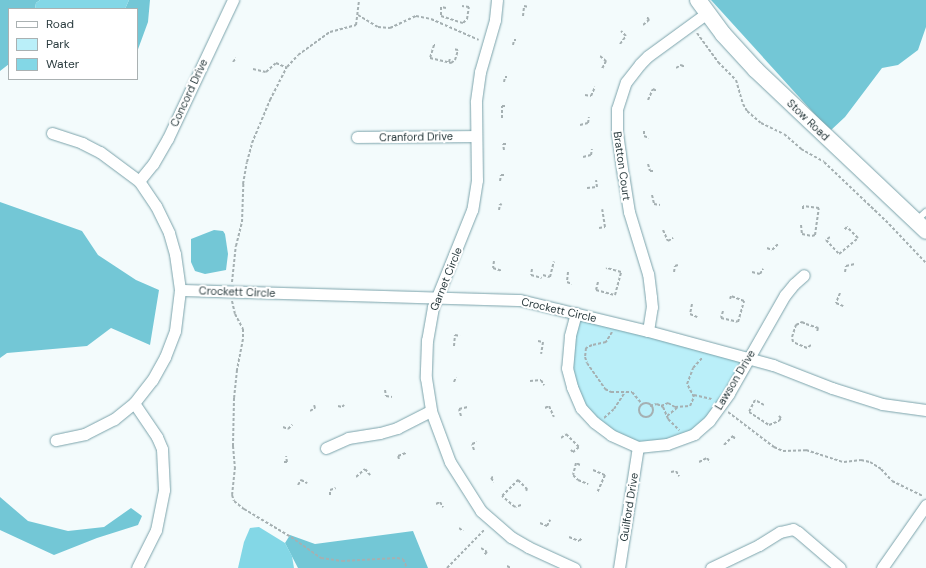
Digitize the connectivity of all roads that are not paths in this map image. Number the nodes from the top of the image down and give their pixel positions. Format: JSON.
{"nodes":[{"id":1,"x":232,"y":0,"type":"edge"},
{"id":2,"x":498,"y":0,"type":"edge"},
{"id":3,"x":698,"y":0,"type":"edge"},
{"id":4,"x":707,"y":13,"type":"junction"},
{"id":5,"x":52,"y":134,"type":"dead end"},
{"id":6,"x":476,"y":136,"type":"junction"},
{"id":7,"x":357,"y":137,"type":"dead end"},
{"id":8,"x":139,"y":181,"type":"junction"},
{"id":9,"x":923,"y":222,"type":"edge"},
{"id":10,"x":804,"y":276,"type":"dead end"},
{"id":11,"x":180,"y":290,"type":"junction"},
{"id":12,"x":436,"y":297,"type":"junction"},
{"id":13,"x":576,"y":313,"type":"junction"},
{"id":14,"x":648,"y":331,"type":"junction"},
{"id":15,"x":748,"y":358,"type":"junction"},
{"id":16,"x":134,"y":404,"type":"junction"},
{"id":17,"x":926,"y":410,"type":"edge"},
{"id":18,"x":431,"y":411,"type":"junction"},
{"id":19,"x":56,"y":440,"type":"dead end"},
{"id":20,"x":638,"y":447,"type":"junction"},
{"id":21,"x":326,"y":448,"type":"dead end"},
{"id":22,"x":926,"y":505,"type":"edge"},
{"id":23,"x":137,"y":568,"type":"edge"},
{"id":24,"x":574,"y":568,"type":"edge"},
{"id":25,"x":619,"y":568,"type":"edge"},
{"id":26,"x":711,"y":568,"type":"edge"},
{"id":27,"x":840,"y":568,"type":"edge"},
{"id":28,"x":882,"y":568,"type":"edge"}],
"edges":[{"from":1,"to":8,"type":"street","name":"Concord Drive"},
{"from":2,"to":6,"type":"street","name":"Garnet Circle"},
{"from":3,"to":4,"type":"street","name":"Stow Road"},
{"from":4,"to":9,"type":"street","name":"Stow Road"},
{"from":4,"to":14,"type":"street","name":"Bratton Court"},
{"from":5,"to":8,"type":"street"},
{"from":6,"to":7,"type":"street","name":"Cranford Drive"},
{"from":6,"to":12,"type":"street","name":"Garnet Circle"},
{"from":8,"to":11,"type":"street"},
{"from":10,"to":15,"type":"street","name":"Lawson Drive"},
{"from":11,"to":12,"type":"street","name":"Crockett Circle"},
{"from":11,"to":16,"type":"street"},
{"from":12,"to":13,"type":"street","name":"Crockett Circle"},
{"from":12,"to":18,"type":"street","name":"Garnet Circle"},
{"from":13,"to":14,"type":"street","name":"Crockett Circle"},
{"from":13,"to":20,"type":"street","name":"Lawson Drive"},
{"from":14,"to":15,"type":"street","name":"Crockett Circle"},
{"from":15,"to":17,"type":"street","name":"Crockett Circle"},
{"from":15,"to":20,"type":"street","name":"Lawson Drive"},
{"from":16,"to":19,"type":"street"},
{"from":16,"to":23,"type":"street"},
{"from":18,"to":21,"type":"street"},
{"from":18,"to":24,"type":"street","name":"Garnet Circle"},
{"from":20,"to":25,"type":"street","name":"Guilford Drive"},
{"from":22,"to":28,"type":"street"},
{"from":26,"to":27,"type":"street"}]}
